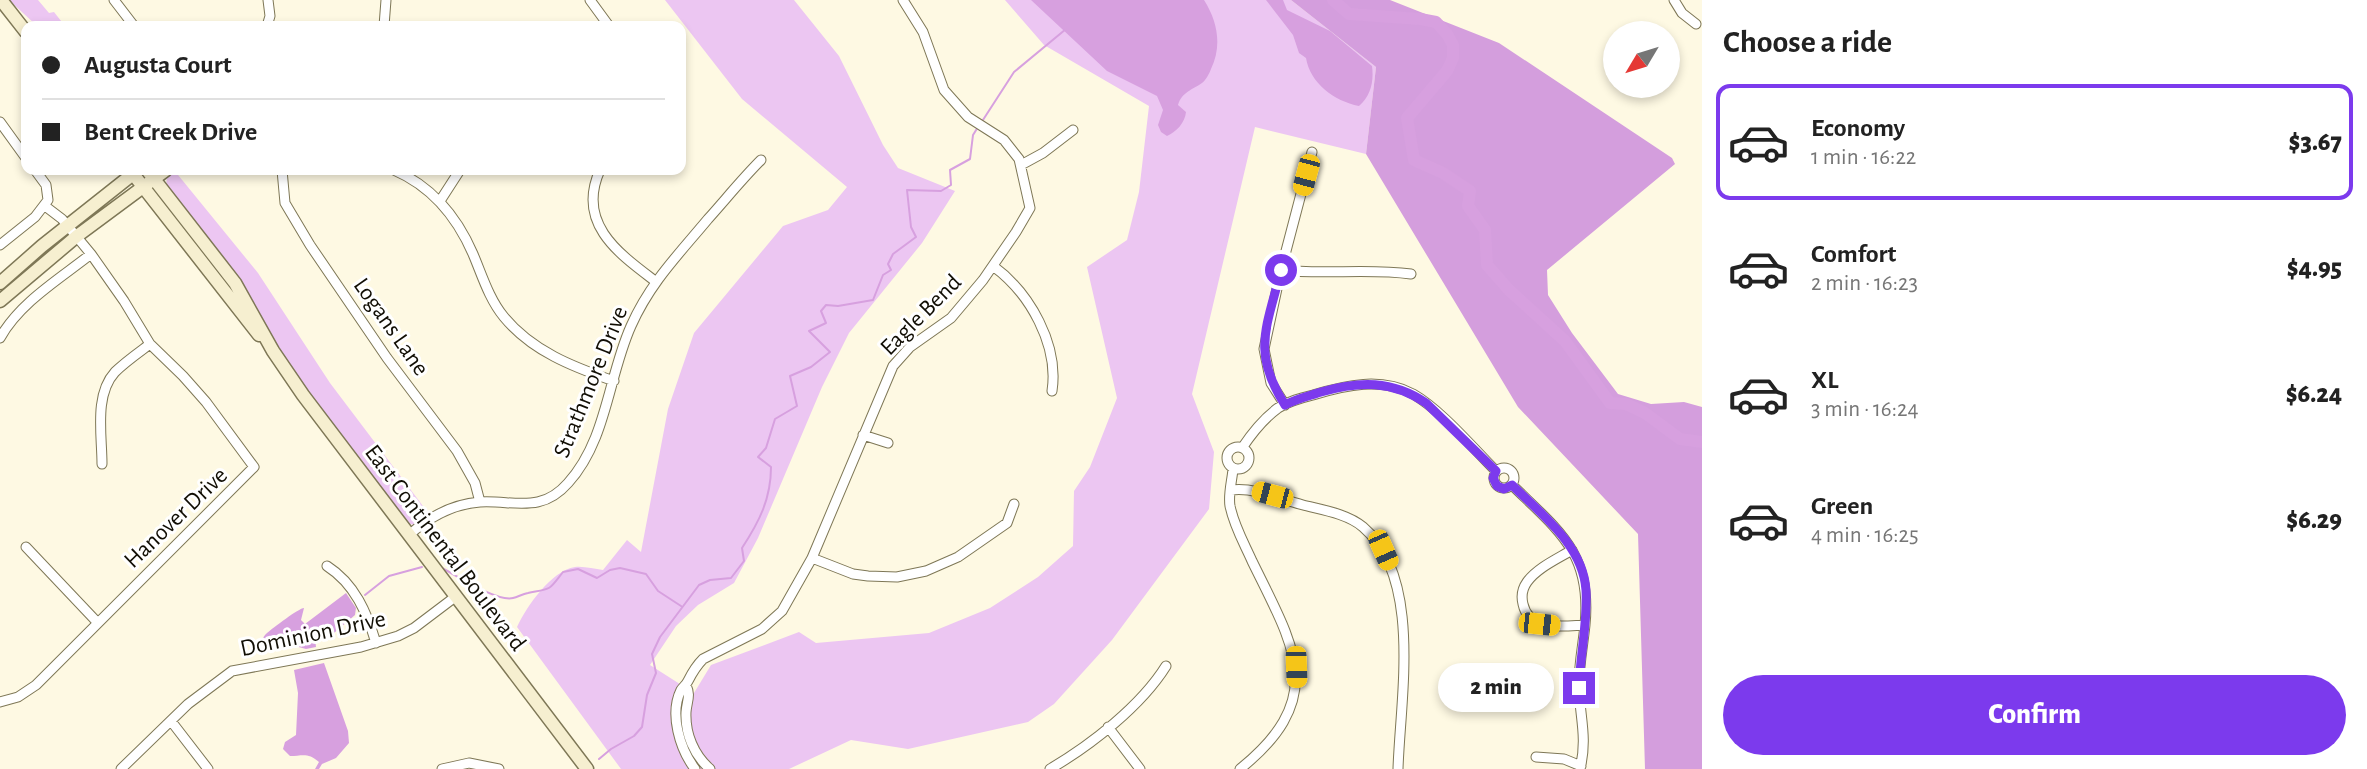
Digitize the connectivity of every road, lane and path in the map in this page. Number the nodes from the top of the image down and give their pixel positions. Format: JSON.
{"nodes":[{"id":1,"x":114,"y":0,"type":"edge"},
{"id":2,"x":268,"y":0,"type":"edge"},
{"id":3,"x":386,"y":0,"type":"edge"},
{"id":4,"x":590,"y":0,"type":"edge"},
{"id":5,"x":903,"y":0,"type":"edge"},
{"id":6,"x":1675,"y":0,"type":"edge"},
{"id":7,"x":3,"y":2,"type":"edge"},
{"id":8,"x":25,"y":21,"type":"edge"},
{"id":9,"x":130,"y":21,"type":"edge"},
{"id":10,"x":268,"y":21,"type":"edge"},
{"id":11,"x":384,"y":21,"type":"edge"},
{"id":12,"x":605,"y":21,"type":"edge"},
{"id":13,"x":1696,"y":24,"type":"dead end"},
{"id":14,"x":21,"y":25,"type":"edge"},
{"id":15,"x":0,"y":122,"type":"edge"},
{"id":16,"x":1073,"y":130,"type":"dead end"},
{"id":17,"x":21,"y":151,"type":"edge"},
{"id":18,"x":1312,"y":152,"type":"dead end"},
{"id":19,"x":761,"y":160,"type":"dead end"},
{"id":20,"x":1021,"y":165,"type":"junction"},
{"id":21,"x":39,"y":175,"type":"edge"},
{"id":22,"x":130,"y":175,"type":"edge"},
{"id":23,"x":136,"y":175,"type":"edge"},
{"id":24,"x":150,"y":175,"type":"edge"},
{"id":25,"x":152,"y":175,"type":"edge"},
{"id":26,"x":282,"y":175,"type":"edge"},
{"id":27,"x":403,"y":175,"type":"edge"},
{"id":28,"x":457,"y":175,"type":"edge"},
{"id":29,"x":598,"y":175,"type":"edge"},
{"id":30,"x":144,"y":188,"type":"junction"},
{"id":31,"x":440,"y":201,"type":"junction"},
{"id":32,"x":45,"y":206,"type":"junction"},
{"id":33,"x":73,"y":231,"type":"junction"},
{"id":34,"x":0,"y":245,"type":"edge"},
{"id":35,"x":92,"y":254,"type":"junction"},
{"id":36,"x":993,"y":266,"type":"junction"},
{"id":37,"x":1281,"y":270,"type":"junction"},
{"id":38,"x":1410,"y":274,"type":"dead end"},
{"id":39,"x":655,"y":281,"type":"junction"},
{"id":40,"x":0,"y":283,"type":"edge"},
{"id":41,"x":0,"y":301,"type":"edge"},
{"id":42,"x":0,"y":338,"type":"edge"},
{"id":43,"x":150,"y":344,"type":"junction"},
{"id":44,"x":273,"y":351,"type":"junction"},
{"id":45,"x":614,"y":380,"type":"junction"},
{"id":46,"x":1052,"y":391,"type":"dead end"},
{"id":47,"x":1285,"y":405,"type":"junction"},
{"id":48,"x":863,"y":435,"type":"junction"},
{"id":49,"x":888,"y":443,"type":"dead end"},
{"id":50,"x":1242,"y":448,"type":"junction"},
{"id":51,"x":102,"y":464,"type":"dead end"},
{"id":52,"x":1233,"y":469,"type":"junction"},
{"id":53,"x":1496,"y":471,"type":"junction"},
{"id":54,"x":1512,"y":485,"type":"junction"},
{"id":55,"x":1230,"y":490,"type":"junction"},
{"id":56,"x":480,"y":502,"type":"junction"},
{"id":57,"x":1014,"y":504,"type":"dead end"},
{"id":58,"x":409,"y":535,"type":"junction"},
{"id":59,"x":26,"y":547,"type":"dead end"},
{"id":60,"x":1572,"y":550,"type":"junction"},
{"id":61,"x":812,"y":558,"type":"junction"},
{"id":62,"x":327,"y":566,"type":"dead end"},
{"id":63,"x":455,"y":597,"type":"junction"},
{"id":64,"x":97,"y":622,"type":"junction"},
{"id":65,"x":1585,"y":625,"type":"junction"},
{"id":66,"x":376,"y":643,"type":"junction"},
{"id":67,"x":1166,"y":666,"type":"dead end"},
{"id":68,"x":686,"y":685,"type":"junction"},
{"id":69,"x":0,"y":702,"type":"edge"},
{"id":70,"x":171,"y":721,"type":"junction"},
{"id":71,"x":1108,"y":727,"type":"junction"},
{"id":72,"x":1536,"y":757,"type":"dead end"},
{"id":73,"x":1581,"y":767,"type":"edge"},
{"id":74,"x":121,"y":769,"type":"edge"},
{"id":75,"x":208,"y":769,"type":"edge"},
{"id":76,"x":442,"y":769,"type":"edge"},
{"id":77,"x":499,"y":769,"type":"edge"},
{"id":78,"x":587,"y":769,"type":"edge"},
{"id":79,"x":695,"y":769,"type":"edge"},
{"id":80,"x":710,"y":769,"type":"edge"},
{"id":81,"x":1050,"y":769,"type":"edge"},
{"id":82,"x":1140,"y":769,"type":"edge"},
{"id":83,"x":1240,"y":769,"type":"edge"},
{"id":84,"x":1398,"y":769,"type":"edge"}],
"edges":[{"from":1,"to":9,"type":"street"},
{"from":2,"to":10,"type":"street"},
{"from":3,"to":11,"type":"street"},
{"from":4,"to":12,"type":"street"},
{"from":5,"to":20,"type":"street","name":"Eagle Bend"},
{"from":6,"to":13,"type":"street"},
{"from":7,"to":8,"type":"main road"},
{"from":7,"to":14,"type":"main road"},
{"from":15,"to":17,"type":"street"},
{"from":16,"to":20,"type":"street"},
{"from":18,"to":37,"type":"street"},
{"from":19,"to":39,"type":"street","name":"Strathmore Drive"},
{"from":20,"to":36,"type":"street","name":"Eagle Bend"},
{"from":21,"to":32,"type":"street"},
{"from":22,"to":33,"type":"main road"},
{"from":23,"to":30,"type":"main road","name":"East Continental Boulevard"},
{"from":24,"to":30,"type":"main road"},
{"from":25,"to":44,"type":"main road","name":"East Continental Boulevard"},
{"from":26,"to":56,"type":"street","name":"Logans Lane"},
{"from":27,"to":31,"type":"street"},
{"from":28,"to":31,"type":"street"},
{"from":29,"to":39,"type":"street"},
{"from":30,"to":33,"type":"main road"},
{"from":30,"to":44,"type":"main road","name":"East Continental Boulevard"},
{"from":31,"to":45,"type":"street"},
{"from":32,"to":33,"type":"street","name":"Hanover Drive"},
{"from":32,"to":34,"type":"street"},
{"from":33,"to":35,"type":"street","name":"Hanover Drive"},
{"from":33,"to":40,"type":"main road"},
{"from":33,"to":41,"type":"main road"},
{"from":35,"to":42,"type":"street"},
{"from":35,"to":43,"type":"street","name":"Hanover Drive"},
{"from":36,"to":46,"type":"street"},
{"from":36,"to":48,"type":"street","name":"Eagle Bend"},
{"from":37,"to":38,"type":"street"},
{"from":37,"to":47,"type":"street"},
{"from":39,"to":45,"type":"street","name":"Strathmore Drive"},
{"from":43,"to":51,"type":"street"},
{"from":43,"to":64,"type":"street","name":"Hanover Drive"},
{"from":44,"to":58,"type":"main road","name":"East Continental Boulevard"},
{"from":45,"to":56,"type":"street","name":"Strathmore Drive"},
{"from":47,"to":50,"type":"street"},
{"from":47,"to":53,"type":"street"},
{"from":48,"to":49,"type":"street"},
{"from":48,"to":61,"type":"street","name":"Eagle Bend"},
{"from":50,"to":52,"type":"street"},
{"from":50,"to":52,"type":"street"},
{"from":52,"to":55,"type":"street"},
{"from":53,"to":54,"type":"street"},
{"from":53,"to":54,"type":"street"},
{"from":54,"to":60,"type":"street"},
{"from":55,"to":83,"type":"street"},
{"from":55,"to":84,"type":"street"},
{"from":56,"to":58,"type":"street","name":"Strathmore Drive"},
{"from":57,"to":61,"type":"street"},
{"from":58,"to":63,"type":"main road","name":"East Continental Boulevard"},
{"from":59,"to":64,"type":"street"},
{"from":60,"to":65,"type":"street"},
{"from":60,"to":65,"type":"street"},
{"from":61,"to":68,"type":"street","name":"Eagle Bend"},
{"from":62,"to":66,"type":"street"},
{"from":63,"to":66,"type":"street","name":"Dominion Drive"},
{"from":63,"to":78,"type":"main road","name":"East Continental Boulevard"},
{"from":64,"to":69,"type":"street","name":"Hanover Drive"},
{"from":65,"to":73,"type":"street"},
{"from":66,"to":70,"type":"street","name":"Dominion Drive"},
{"from":67,"to":71,"type":"street"},
{"from":68,"to":79,"type":"street","name":"Eagle Bend"},
{"from":68,"to":80,"type":"street"},
{"from":70,"to":74,"type":"street","name":"Dominion Drive"},
{"from":70,"to":75,"type":"street"},
{"from":71,"to":81,"type":"street"},
{"from":71,"to":82,"type":"street"},
{"from":72,"to":73,"type":"street"},
{"from":76,"to":77,"type":"street"}]}
